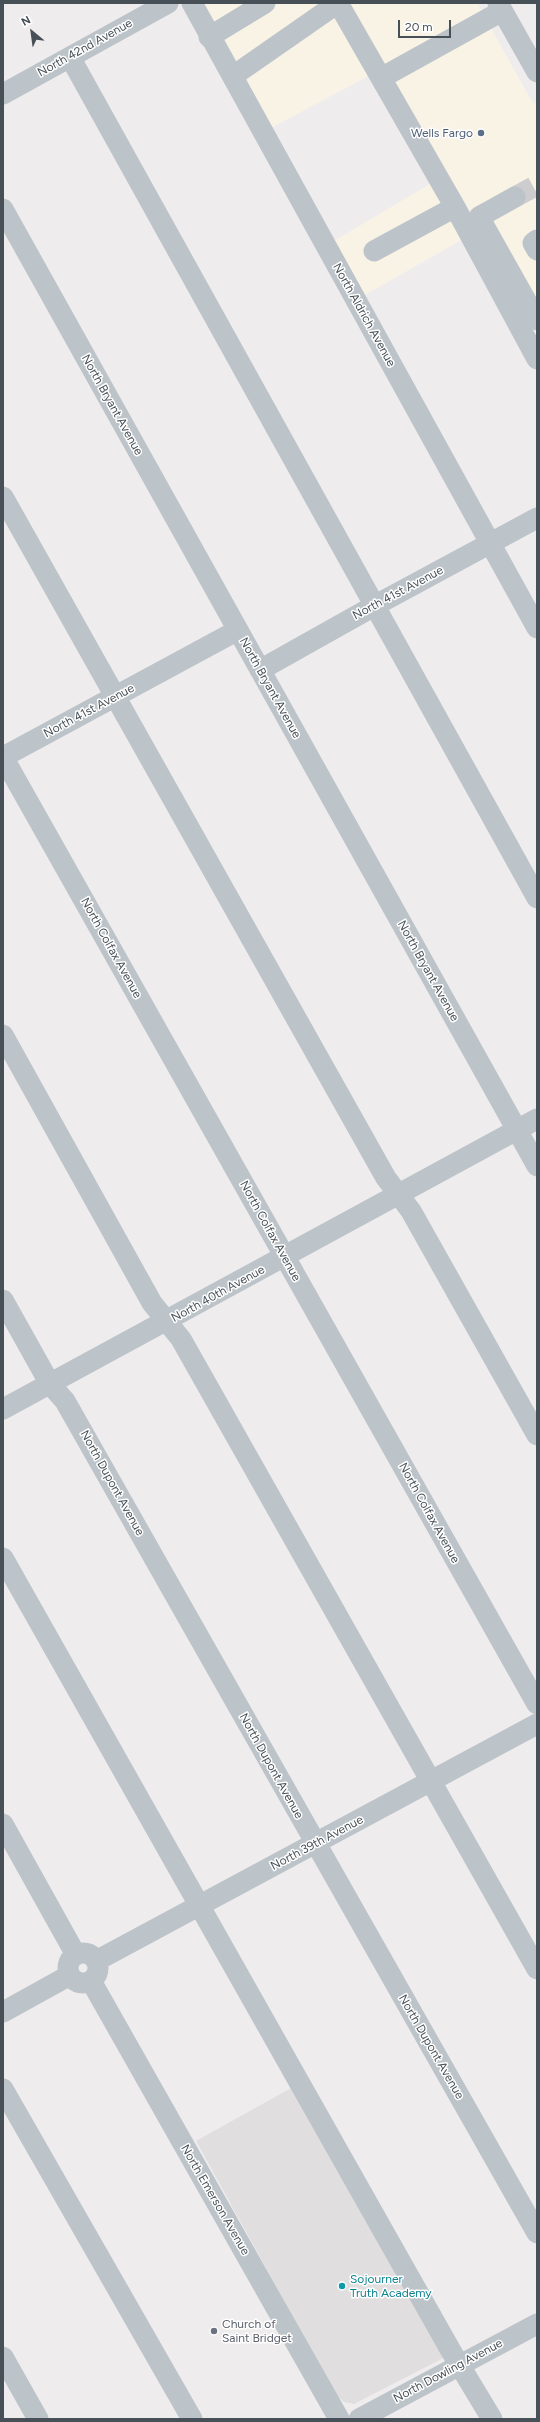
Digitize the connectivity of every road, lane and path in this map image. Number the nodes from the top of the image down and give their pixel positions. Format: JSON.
{"nodes":[{"id":1,"x":168,"y":3,"type":"edge"},
{"id":2,"x":192,"y":3,"type":"edge"},
{"id":3,"x":265,"y":3,"type":"edge"},
{"id":4,"x":338,"y":3,"type":"edge"},
{"id":5,"x":500,"y":7,"type":"edge"},
{"id":6,"x":209,"y":37,"type":"junction"},
{"id":7,"x":70,"y":57,"type":"junction"},
{"id":8,"x":537,"y":72,"type":"edge"},
{"id":9,"x":233,"y":76,"type":"junction"},
{"id":10,"x":380,"y":78,"type":"junction"},
{"id":11,"x":3,"y":94,"type":"edge"},
{"id":12,"x":515,"y":197,"type":"tunnel mouth"},
{"id":13,"x":455,"y":207,"type":"junction"},
{"id":14,"x":3,"y":209,"type":"edge"},
{"id":15,"x":537,"y":240,"type":"edge"},
{"id":16,"x":537,"y":250,"type":"edge"},
{"id":17,"x":374,"y":251,"type":"dead end"},
{"id":18,"x":537,"y":320,"type":"edge"},
{"id":19,"x":537,"y":359,"type":"edge"},
{"id":20,"x":3,"y":497,"type":"edge"},
{"id":21,"x":537,"y":518,"type":"edge"},
{"id":22,"x":490,"y":543,"type":"junction"},
{"id":23,"x":374,"y":606,"type":"junction"},
{"id":24,"x":537,"y":628,"type":"edge"},
{"id":25,"x":238,"y":630,"type":"junction"},
{"id":26,"x":260,"y":670,"type":"junction"},
{"id":27,"x":115,"y":697,"type":"junction"},
{"id":28,"x":3,"y":757,"type":"edge"},
{"id":29,"x":537,"y":898,"type":"edge"},
{"id":30,"x":3,"y":1035,"type":"edge"},
{"id":31,"x":537,"y":1119,"type":"edge"},
{"id":32,"x":517,"y":1130,"type":"junction"},
{"id":33,"x":537,"y":1166,"type":"edge"},
{"id":34,"x":398,"y":1193,"type":"junction"},
{"id":35,"x":284,"y":1257,"type":"junction"},
{"id":36,"x":3,"y":1300,"type":"edge"},
{"id":37,"x":167,"y":1322,"type":"junction"},
{"id":38,"x":50,"y":1384,"type":"junction"},
{"id":39,"x":3,"y":1409,"type":"edge"},
{"id":40,"x":537,"y":1435,"type":"edge"},
{"id":41,"x":3,"y":1558,"type":"edge"},
{"id":42,"x":537,"y":1704,"type":"edge"},
{"id":43,"x":537,"y":1724,"type":"edge"},
{"id":44,"x":431,"y":1781,"type":"junction"},
{"id":45,"x":3,"y":1824,"type":"edge"},
{"id":46,"x":315,"y":1844,"type":"junction"},
{"id":47,"x":199,"y":1907,"type":"junction"},
{"id":48,"x":76,"y":1955,"type":"junction"},
{"id":49,"x":537,"y":1969,"type":"edge"},
{"id":50,"x":94,"y":1971,"type":"junction"},
{"id":51,"x":70,"y":1975,"type":"junction"},
{"id":52,"x":3,"y":2012,"type":"edge"},
{"id":53,"x":3,"y":2089,"type":"edge"},
{"id":54,"x":537,"y":2233,"type":"edge"},
{"id":55,"x":537,"y":2324,"type":"edge"},
{"id":56,"x":3,"y":2357,"type":"edge"},
{"id":57,"x":459,"y":2366,"type":"junction"},
{"id":58,"x":38,"y":2419,"type":"edge"},
{"id":59,"x":192,"y":2419,"type":"edge"},
{"id":60,"x":339,"y":2419,"type":"edge"},
{"id":61,"x":359,"y":2419,"type":"edge"},
{"id":62,"x":492,"y":2419,"type":"edge"}],
"edges":[{"from":1,"to":7,"type":"street","name":"North 42nd Avenue"},
{"from":2,"to":6,"type":"street","name":"North Aldrich Avenue"},
{"from":3,"to":6,"type":"street"},
{"from":4,"to":9,"type":"street"},
{"from":4,"to":10,"type":"street"},
{"from":5,"to":8,"type":"street"},
{"from":5,"to":10,"type":"street"},
{"from":6,"to":9,"type":"street","name":"North Aldrich Avenue"},
{"from":7,"to":11,"type":"street","name":"North 42nd Avenue"},
{"from":7,"to":23,"type":"street"},
{"from":9,"to":22,"type":"street","name":"North Aldrich Avenue"},
{"from":10,"to":13,"type":"street"},
{"from":12,"to":18,"type":"street"},
{"from":13,"to":17,"type":"street"},
{"from":13,"to":19,"type":"street"},
{"from":14,"to":25,"type":"street","name":"North Bryant Avenue"},
{"from":15,"to":16,"type":"street"},
{"from":20,"to":27,"type":"street"},
{"from":21,"to":22,"type":"street","name":"North 41st Avenue"},
{"from":22,"to":23,"type":"street","name":"North 41st Avenue"},
{"from":22,"to":24,"type":"street","name":"North Aldrich Avenue"},
{"from":23,"to":26,"type":"street","name":"North 41st Avenue"},
{"from":23,"to":29,"type":"street"},
{"from":25,"to":26,"type":"street","name":"North Bryant Avenue"},
{"from":25,"to":27,"type":"street","name":"North 41st Avenue"},
{"from":26,"to":32,"type":"street","name":"North Bryant Avenue"},
{"from":27,"to":28,"type":"street","name":"North 41st Avenue"},
{"from":27,"to":34,"type":"street"},
{"from":28,"to":35,"type":"street","name":"North Colfax Avenue"},
{"from":30,"to":37,"type":"street"},
{"from":31,"to":32,"type":"street","name":"North 40th Avenue"},
{"from":32,"to":33,"type":"street","name":"North Bryant Avenue"},
{"from":32,"to":34,"type":"street","name":"North 40th Avenue"},
{"from":34,"to":35,"type":"street","name":"North 40th Avenue"},
{"from":34,"to":40,"type":"street"},
{"from":35,"to":37,"type":"street","name":"North 40th Avenue"},
{"from":35,"to":42,"type":"street","name":"North Colfax Avenue"},
{"from":36,"to":38,"type":"street","name":"North Dupont Avenue"},
{"from":37,"to":38,"type":"street","name":"North 40th Avenue"},
{"from":37,"to":44,"type":"street"},
{"from":38,"to":39,"type":"street","name":"North 40th Avenue"},
{"from":38,"to":46,"type":"street","name":"North Dupont Avenue"},
{"from":41,"to":47,"type":"street"},
{"from":43,"to":44,"type":"street","name":"North 39th Avenue"},
{"from":44,"to":46,"type":"street","name":"North 39th Avenue"},
{"from":44,"to":49,"type":"street"},
{"from":45,"to":48,"type":"street"},
{"from":46,"to":47,"type":"street","name":"North 39th Avenue"},
{"from":46,"to":54,"type":"street","name":"North Dupont Avenue"},
{"from":47,"to":50,"type":"street","name":"North 39th Avenue"},
{"from":47,"to":57,"type":"street"},
{"from":48,"to":50,"type":"street"},
{"from":48,"to":51,"type":"street"},
{"from":50,"to":51,"type":"street"},
{"from":50,"to":60,"type":"street","name":"North Emerson Avenue"},
{"from":51,"to":52,"type":"street"},
{"from":53,"to":59,"type":"street"},
{"from":55,"to":57,"type":"street","name":"North Dowling Avenue"},
{"from":56,"to":58,"type":"street"},
{"from":57,"to":61,"type":"street","name":"North Dowling Avenue"},
{"from":57,"to":62,"type":"street"}]}
